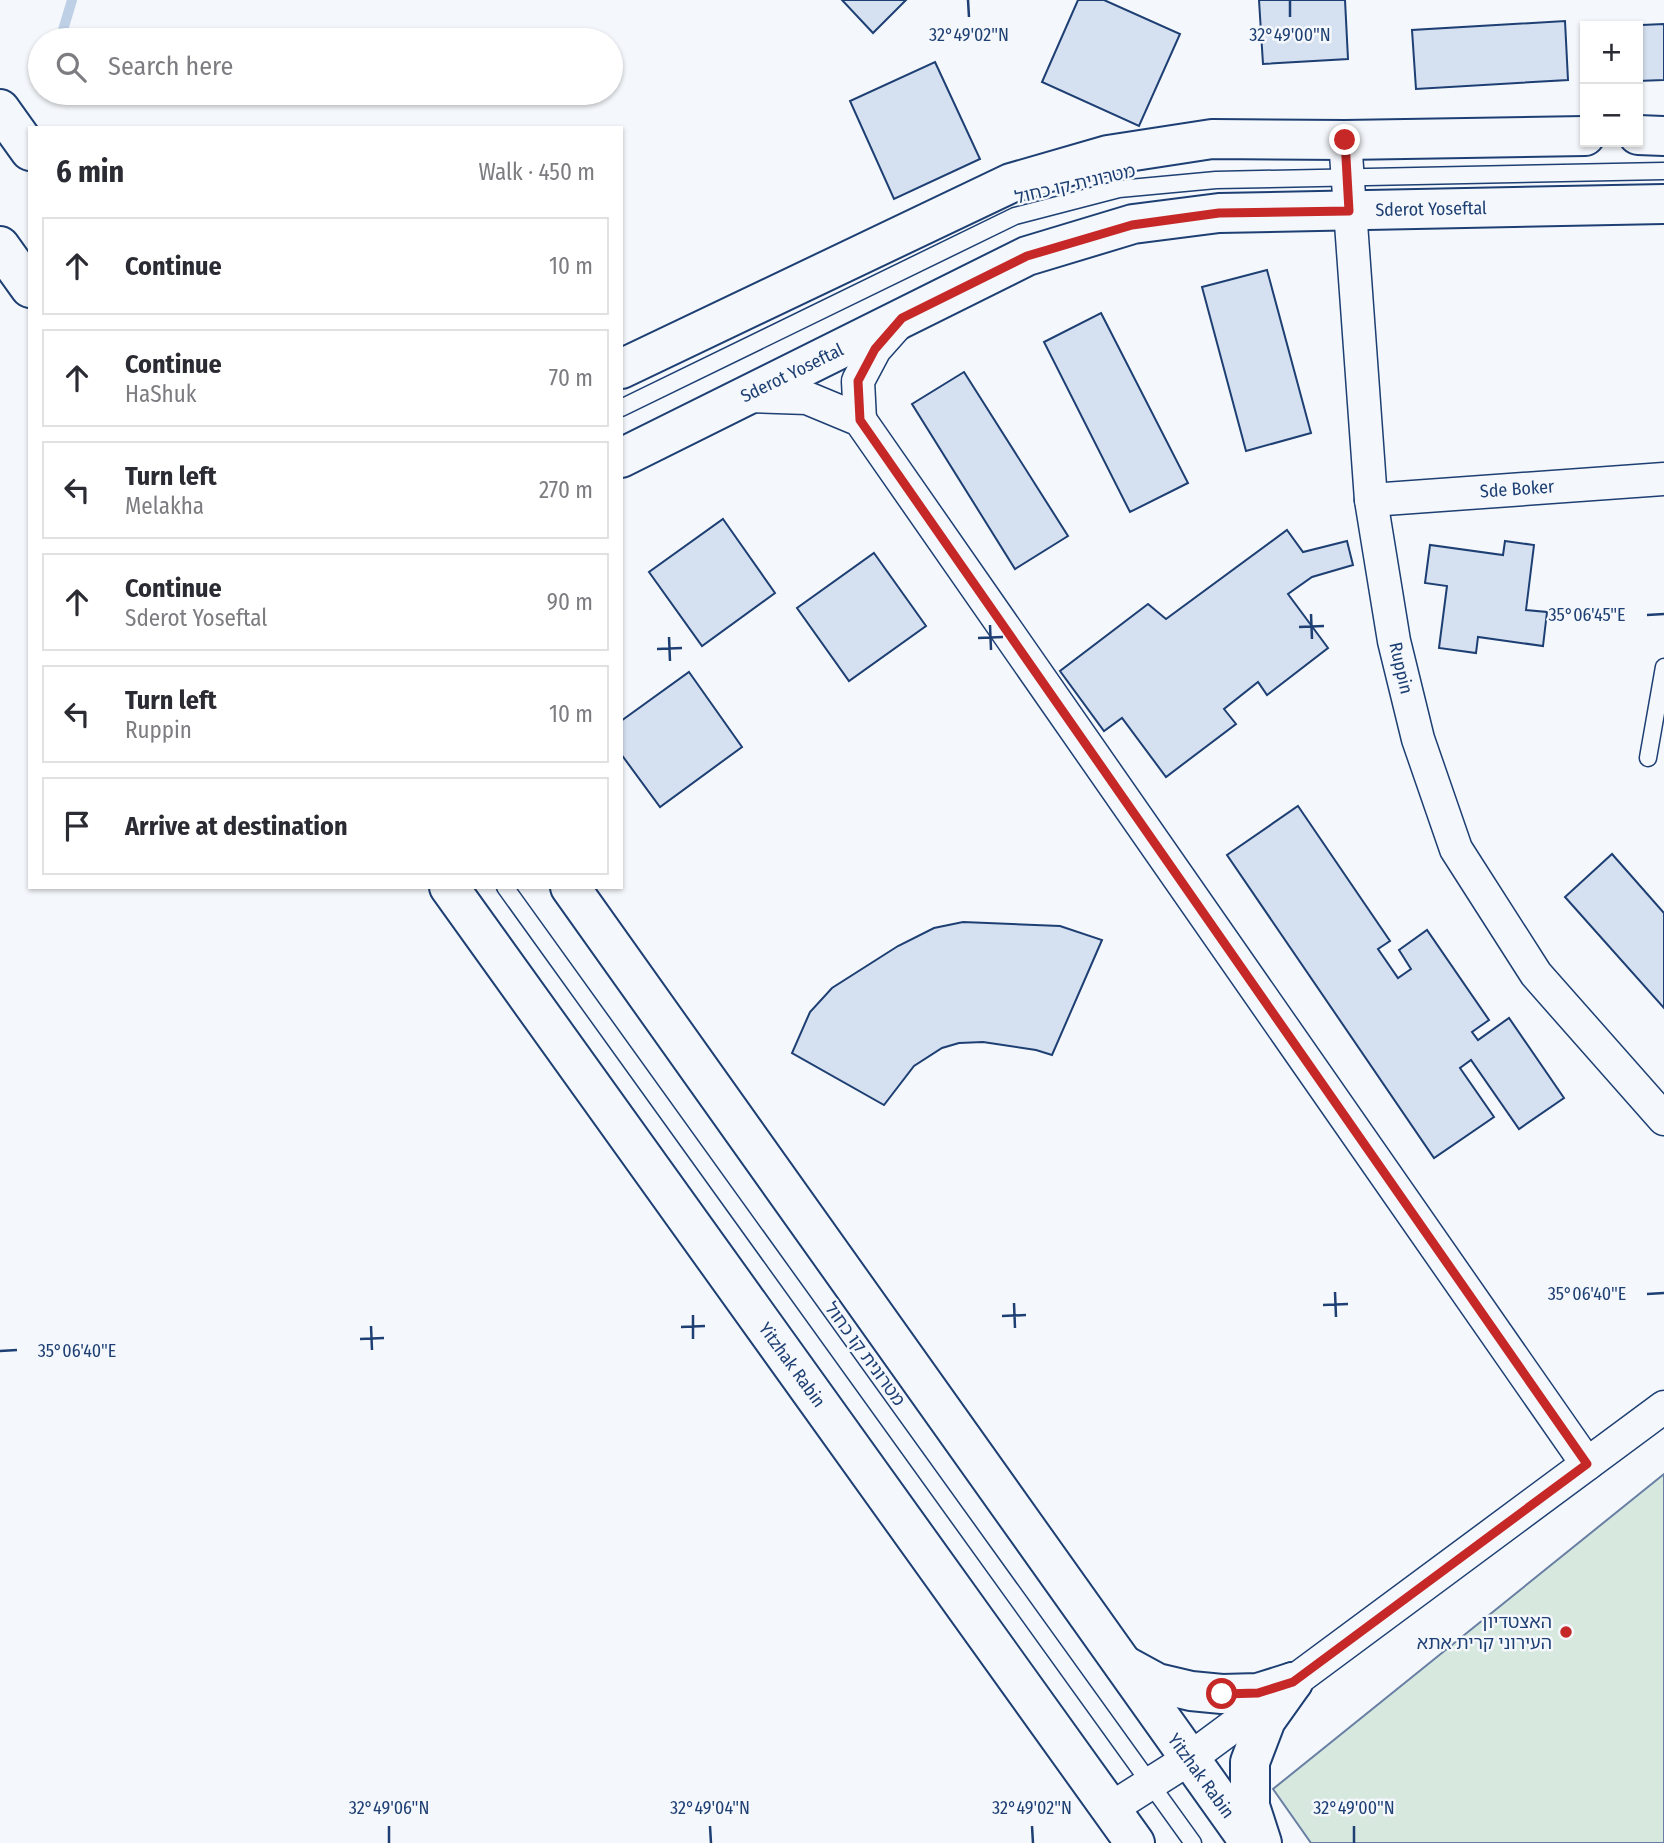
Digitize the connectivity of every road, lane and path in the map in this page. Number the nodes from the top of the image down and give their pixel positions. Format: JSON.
{"nodes":[{"id":1,"x":0,"y":109,"type":"edge"},
{"id":2,"x":1643,"y":135,"type":"edge"},
{"id":3,"x":1664,"y":136,"type":"edge"},
{"id":4,"x":1580,"y":137,"type":"edge"},
{"id":5,"x":28,"y":148,"type":"edge"},
{"id":6,"x":1664,"y":171,"type":"edge"},
{"id":7,"x":1347,"y":176,"type":"junction"},
{"id":8,"x":1664,"y":204,"type":"edge"},
{"id":9,"x":0,"y":246,"type":"edge"},
{"id":10,"x":28,"y":285,"type":"edge"},
{"id":11,"x":902,"y":318,"type":"junction"},
{"id":12,"x":623,"y":368,"type":"edge"},
{"id":13,"x":746,"y":396,"type":"junction"},
{"id":14,"x":623,"y":407,"type":"edge"},
{"id":15,"x":860,"y":420,"type":"junction"},
{"id":16,"x":623,"y":457,"type":"edge"},
{"id":17,"x":1664,"y":479,"type":"edge"},
{"id":18,"x":1371,"y":500,"type":"junction"},
{"id":19,"x":1664,"y":667,"type":"edge"},
{"id":20,"x":1648,"y":758,"type":"dead end"},
{"id":21,"x":450,"y":889,"type":"edge"},
{"id":22,"x":506,"y":889,"type":"edge"},
{"id":23,"x":571,"y":889,"type":"edge"},
{"id":24,"x":1664,"y":1119,"type":"edge"},
{"id":25,"x":1664,"y":1407,"type":"edge"},
{"id":26,"x":1587,"y":1464,"type":"junction"},
{"id":27,"x":1120,"y":1662,"type":"junction"},
{"id":28,"x":1293,"y":1682,"type":"junction"},
{"id":29,"x":1189,"y":1759,"type":"junction"},
{"id":30,"x":1150,"y":1784,"type":"junction"},
{"id":31,"x":1110,"y":1809,"type":"junction"},
{"id":32,"x":1135,"y":1843,"type":"edge"},
{"id":33,"x":1193,"y":1843,"type":"edge"},
{"id":34,"x":1250,"y":1843,"type":"edge"},
{"id":35,"x":1262,"y":1843,"type":"edge"}],
"edges":[{"from":1,"to":5,"type":"main road"},
{"from":2,"to":3,"type":"main road"},
{"from":4,"to":7,"type":"main road","name":"Sderot Yoseftal"},
{"from":6,"to":7,"type":"lane","name":"מטרונית קו כחול"},
{"from":7,"to":8,"type":"main road","name":"Sderot Yoseftal"},
{"from":7,"to":11,"type":"main road","name":"Sderot Yoseftal"},
{"from":7,"to":12,"type":"main road","name":"Sderot Yoseftal"},
{"from":7,"to":14,"type":"lane","name":"מטרונית קו כחול"},
{"from":7,"to":18,"type":"street","name":"Ruppin"},
{"from":9,"to":10,"type":"main road"},
{"from":11,"to":13,"type":"main road","name":"Sderot Yoseftal"},
{"from":11,"to":15,"type":"street"},
{"from":13,"to":15,"type":"street"},
{"from":13,"to":16,"type":"main road","name":"Sderot Yoseftal"},
{"from":15,"to":26,"type":"street"},
{"from":17,"to":18,"type":"street","name":"Sde Boker"},
{"from":18,"to":24,"type":"street","name":"Ruppin"},
{"from":19,"to":20,"type":"lane"},
{"from":21,"to":31,"type":"main road","name":"Yitzhak Rabin"},
{"from":22,"to":30,"type":"lane","name":"מטרונית קו כחול"},
{"from":23,"to":27,"type":"main road","name":"Yitzhak Rabin"},
{"from":25,"to":26,"type":"street"},
{"from":26,"to":28,"type":"street"},
{"from":27,"to":28,"type":"main road"},
{"from":27,"to":29,"type":"main road","name":"Yitzhak Rabin"},
{"from":28,"to":29,"type":"street"},
{"from":28,"to":35,"type":"main road"},
{"from":29,"to":30,"type":"street"},
{"from":29,"to":34,"type":"main road","name":"Yitzhak Rabin"},
{"from":30,"to":31,"type":"street"},
{"from":30,"to":33,"type":"lane","name":"מטרונית קו כחול"},
{"from":31,"to":32,"type":"main road","name":"Yitzhak Rabin"}]}
